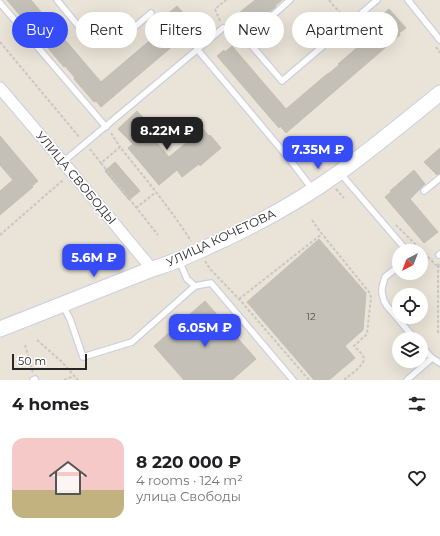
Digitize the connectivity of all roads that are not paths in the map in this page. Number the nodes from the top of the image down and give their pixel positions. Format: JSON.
{"nodes":[{"id":1,"x":56,"y":0,"type":"edge"},
{"id":2,"x":290,"y":0,"type":"edge"},
{"id":3,"x":377,"y":0,"type":"edge"},
{"id":4,"x":408,"y":0,"type":"edge"},
{"id":5,"x":0,"y":3,"type":"edge"},
{"id":6,"x":145,"y":18,"type":"edge"},
{"id":7,"x":223,"y":28,"type":"road end"},
{"id":8,"x":440,"y":40,"type":"edge"},
{"id":9,"x":197,"y":49,"type":"junction"},
{"id":10,"x":0,"y":88,"type":"edge"},
{"id":11,"x":440,"y":93,"type":"edge"},
{"id":12,"x":106,"y":126,"type":"junction"},
{"id":13,"x":63,"y":162,"type":"junction"},
{"id":14,"x":340,"y":172,"type":"junction"},
{"id":15,"x":440,"y":178,"type":"edge"},
{"id":16,"x":313,"y":190,"type":"junction"},
{"id":17,"x":424,"y":191,"type":"dead end"},
{"id":18,"x":401,"y":244,"type":"edge"},
{"id":19,"x":179,"y":260,"type":"junction"},
{"id":20,"x":152,"y":269,"type":"junction"},
{"id":21,"x":392,"y":272,"type":"edge"},
{"id":22,"x":195,"y":286,"type":"junction"},
{"id":23,"x":63,"y":305,"type":"junction"},
{"id":24,"x":0,"y":330,"type":"edge"},
{"id":25,"x":409,"y":332,"type":"edge"},
{"id":26,"x":428,"y":354,"type":"edge"},
{"id":27,"x":432,"y":358,"type":"junction"},
{"id":28,"x":440,"y":364,"type":"edge"},
{"id":29,"x":293,"y":380,"type":"edge"},
{"id":30,"x":407,"y":380,"type":"edge"}],
"edges":[{"from":1,"to":6,"type":"lane"},
{"from":2,"to":3,"type":"lane"},
{"from":4,"to":8,"type":"lane"},
{"from":5,"to":12,"type":"lane"},
{"from":7,"to":9,"type":"lane"},
{"from":9,"to":12,"type":"lane"},
{"from":9,"to":16,"type":"lane"},
{"from":10,"to":13,"type":"street","name":"УЛИЦА СВОБОДЫ"},
{"from":11,"to":14,"type":"main road","name":"УЛИЦА КОЧЕТОВА"},
{"from":12,"to":13,"type":"lane"},
{"from":13,"to":20,"type":"street","name":"УЛИЦА СВОБОДЫ"},
{"from":14,"to":16,"type":"main road","name":"УЛИЦА КОЧЕТОВА"},
{"from":14,"to":18,"type":"lane"},
{"from":15,"to":17,"type":"lane"},
{"from":16,"to":19,"type":"main road","name":"УЛИЦА КОЧЕТОВА"},
{"from":19,"to":20,"type":"main road","name":"УЛИЦА КОЧЕТОВА"},
{"from":19,"to":22,"type":"lane"},
{"from":20,"to":23,"type":"main road","name":"УЛИЦА КОЧЕТОВА"},
{"from":21,"to":25,"type":"lane"},
{"from":22,"to":23,"type":"lane"},
{"from":22,"to":29,"type":"lane"},
{"from":23,"to":24,"type":"main road","name":"УЛИЦА КОЧЕТОВА"},
{"from":26,"to":27,"type":"lane"},
{"from":27,"to":28,"type":"lane"},
{"from":27,"to":30,"type":"lane"}]}
